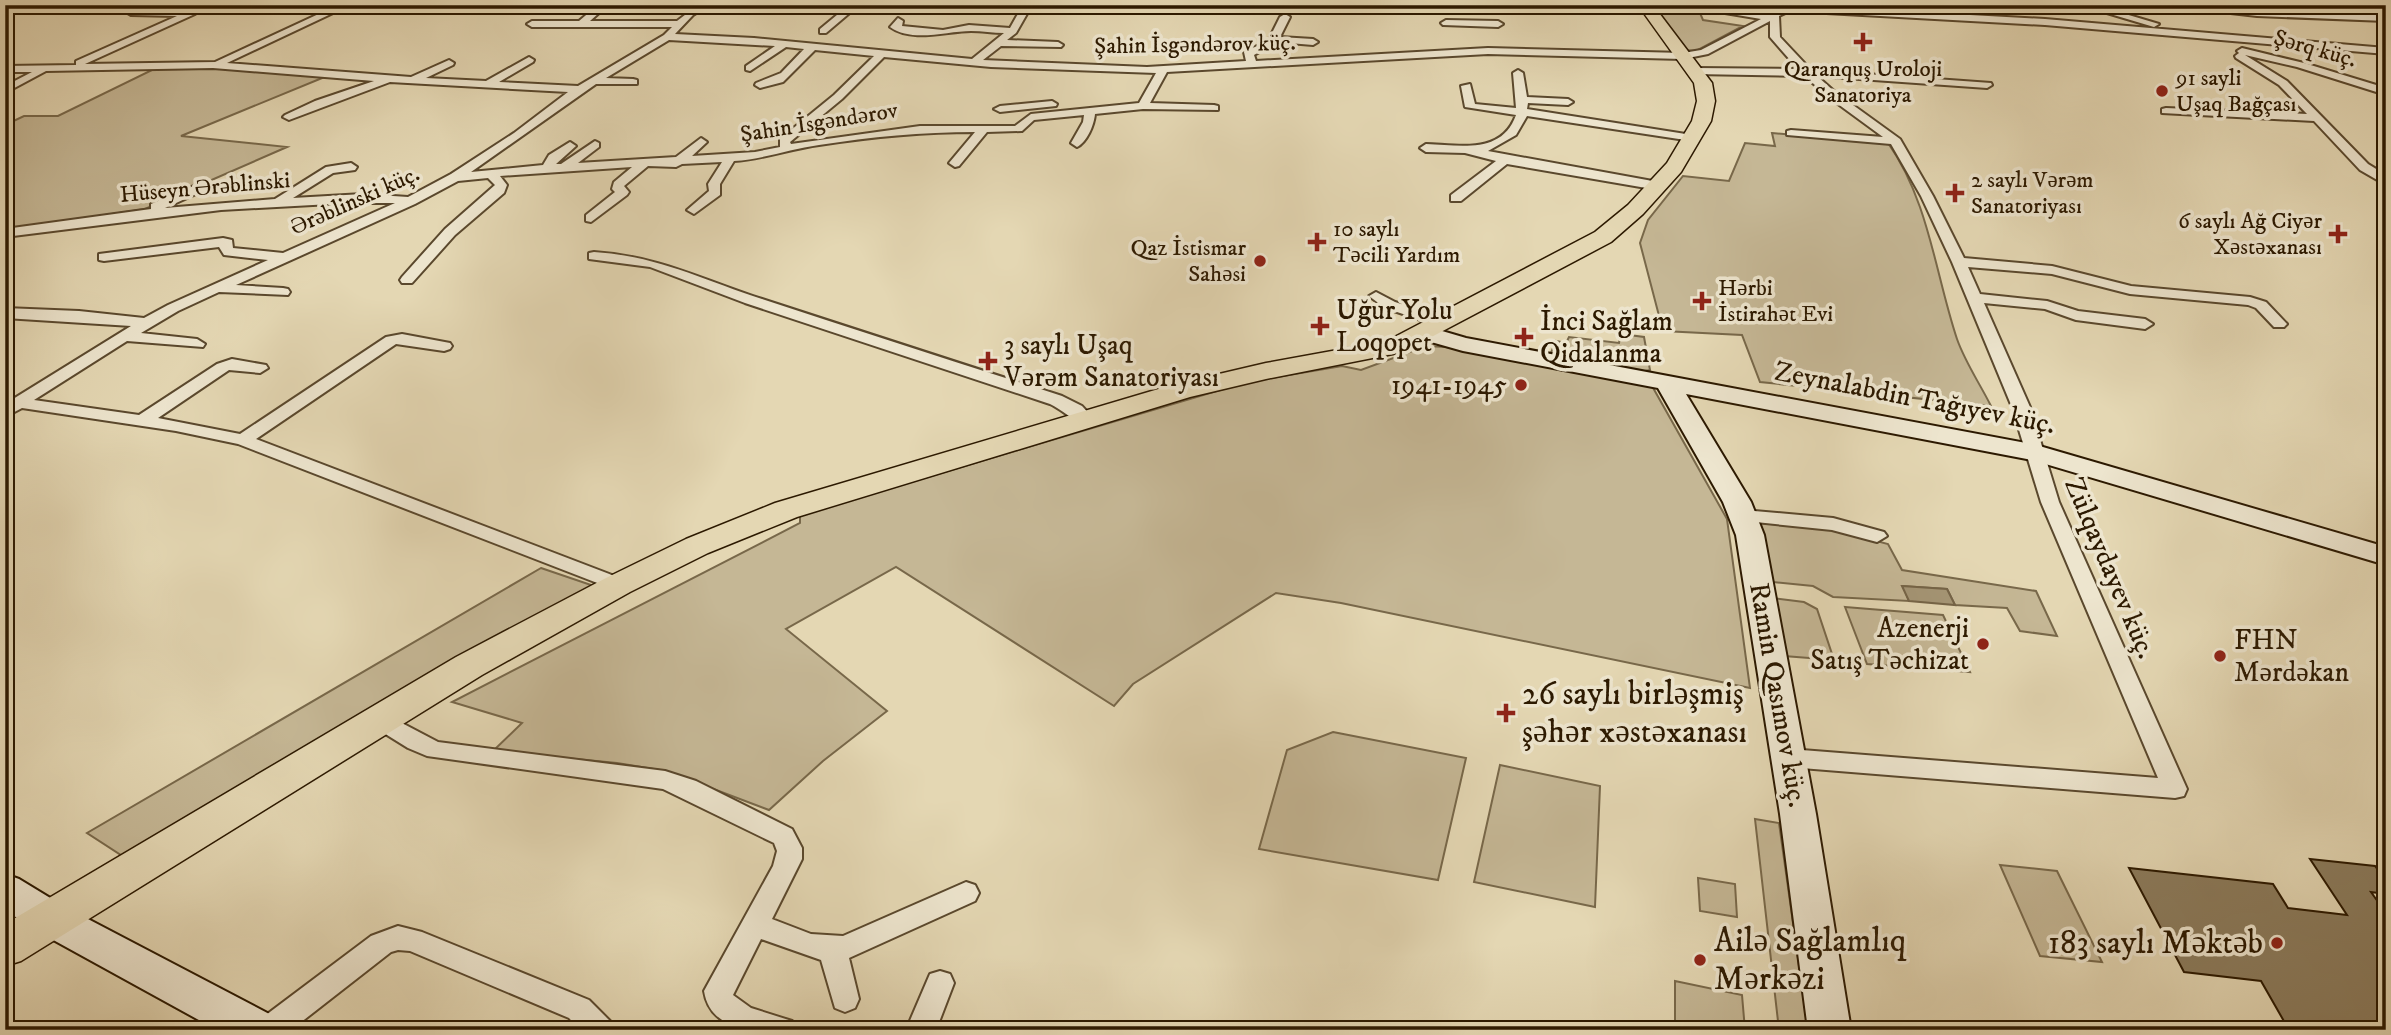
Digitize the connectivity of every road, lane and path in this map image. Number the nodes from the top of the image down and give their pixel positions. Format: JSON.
{"nodes":[{"id":1,"x":147,"y":5,"type":"edge"},
{"id":2,"x":346,"y":5,"type":"edge"},
{"id":3,"x":604,"y":5,"type":"edge"},
{"id":4,"x":705,"y":5,"type":"edge"},
{"id":5,"x":782,"y":5,"type":"edge"},
{"id":6,"x":855,"y":5,"type":"edge"},
{"id":7,"x":1028,"y":5,"type":"edge"},
{"id":8,"x":1645,"y":5,"type":"edge"},
{"id":9,"x":1880,"y":5,"type":"edge"},
{"id":10,"x":1950,"y":5,"type":"edge"},
{"id":11,"x":2084,"y":5,"type":"edge"},
{"id":12,"x":2272,"y":5,"type":"edge"},
{"id":13,"x":2340,"y":5,"type":"edge"},
{"id":14,"x":690,"y":8,"type":"edge"},
{"id":15,"x":2207,"y":8,"type":"dead end"},
{"id":16,"x":771,"y":11,"type":"dead end"},
{"id":17,"x":2047,"y":11,"type":"dead end"},
{"id":18,"x":2106,"y":11,"type":"junction"},
{"id":19,"x":1730,"y":13,"type":"dead end"},
{"id":20,"x":1890,"y":13,"type":"junction"},
{"id":21,"x":2181,"y":13,"type":"edge"},
{"id":22,"x":2290,"y":15,"type":"junction"},
{"id":23,"x":1284,"y":17,"type":"dead end"},
{"id":24,"x":1784,"y":17,"type":"edge"},
{"id":25,"x":2358,"y":18,"type":"junction"},
{"id":26,"x":2386,"y":18,"type":"edge"},
{"id":27,"x":2001,"y":20,"type":"junction"},
{"id":28,"x":898,"y":21,"type":"dead end"},
{"id":29,"x":2255,"y":22,"type":"dead end"},
{"id":30,"x":532,"y":23,"type":"dead end"},
{"id":31,"x":2057,"y":23,"type":"junction"},
{"id":32,"x":581,"y":24,"type":"junction"},
{"id":33,"x":679,"y":24,"type":"junction"},
{"id":34,"x":1498,"y":24,"type":"dead end"},
{"id":35,"x":1448,"y":29,"type":"joint"},
{"id":36,"x":823,"y":31,"type":"dead end"},
{"id":37,"x":1013,"y":31,"type":"junction"},
{"id":38,"x":1741,"y":32,"type":"junction"},
{"id":39,"x":2173,"y":35,"type":"junction"},
{"id":40,"x":2235,"y":35,"type":"junction"},
{"id":41,"x":667,"y":37,"type":"junction"},
{"id":42,"x":1275,"y":39,"type":"junction"},
{"id":43,"x":2212,"y":41,"type":"junction"},
{"id":44,"x":1313,"y":42,"type":"dead end"},
{"id":45,"x":1000,"y":43,"type":"junction"},
{"id":46,"x":784,"y":44,"type":"junction"},
{"id":47,"x":1058,"y":45,"type":"dead end"},
{"id":48,"x":812,"y":47,"type":"junction"},
{"id":49,"x":2314,"y":47,"type":"junction"},
{"id":50,"x":2386,"y":51,"type":"edge"},
{"id":51,"x":1458,"y":52,"type":"junction"},
{"id":52,"x":881,"y":54,"type":"junction"},
{"id":53,"x":529,"y":60,"type":"dead end"},
{"id":54,"x":975,"y":62,"type":"junction"},
{"id":55,"x":449,"y":63,"type":"dead end"},
{"id":56,"x":1688,"y":64,"type":"junction"},
{"id":57,"x":213,"y":65,"type":"junction"},
{"id":58,"x":1253,"y":65,"type":"junction"},
{"id":59,"x":67,"y":68,"type":"junction"},
{"id":60,"x":750,"y":68,"type":"dead end"},
{"id":61,"x":5,"y":69,"type":"edge"},
{"id":62,"x":45,"y":69,"type":"junction"},
{"id":63,"x":1163,"y":70,"type":"junction"},
{"id":64,"x":1805,"y":72,"type":"junction"},
{"id":65,"x":1518,"y":74,"type":"dead end"},
{"id":66,"x":390,"y":79,"type":"junction"},
{"id":67,"x":412,"y":80,"type":"junction"},
{"id":68,"x":633,"y":82,"type":"dead end"},
{"id":69,"x":488,"y":84,"type":"junction"},
{"id":70,"x":585,"y":85,"type":"junction"},
{"id":71,"x":760,"y":85,"type":"dead end"},
{"id":72,"x":1987,"y":85,"type":"dead end"},
{"id":73,"x":1466,"y":86,"type":"dead end"},
{"id":74,"x":5,"y":90,"type":"edge"},
{"id":75,"x":2386,"y":92,"type":"edge"},
{"id":76,"x":1568,"y":102,"type":"dead end"},
{"id":77,"x":1145,"y":103,"type":"junction"},
{"id":78,"x":1523,"y":106,"type":"junction"},
{"id":79,"x":1214,"y":108,"type":"dead end"},
{"id":80,"x":1000,"y":109,"type":"dead end"},
{"id":81,"x":2166,"y":111,"type":"dead end"},
{"id":82,"x":1090,"y":112,"type":"junction"},
{"id":83,"x":289,"y":117,"type":"dead end"},
{"id":84,"x":2316,"y":118,"type":"junction"},
{"id":85,"x":984,"y":129,"type":"junction"},
{"id":86,"x":1791,"y":133,"type":"dead end"},
{"id":87,"x":1692,"y":138,"type":"junction"},
{"id":88,"x":1896,"y":141,"type":"junction"},
{"id":89,"x":701,"y":142,"type":"dead end"},
{"id":90,"x":1077,"y":143,"type":"dead end"},
{"id":91,"x":595,"y":145,"type":"dead end"},
{"id":92,"x":570,"y":146,"type":"dead end"},
{"id":93,"x":1426,"y":148,"type":"dead end"},
{"id":94,"x":786,"y":149,"type":"junction"},
{"id":95,"x":1475,"y":152,"type":"junction"},
{"id":96,"x":730,"y":158,"type":"junction"},
{"id":97,"x":1505,"y":160,"type":"junction"},
{"id":98,"x":676,"y":163,"type":"junction"},
{"id":99,"x":955,"y":163,"type":"dead end"},
{"id":100,"x":642,"y":165,"type":"junction"},
{"id":101,"x":351,"y":167,"type":"dead end"},
{"id":102,"x":564,"y":167,"type":"junction"},
{"id":103,"x":547,"y":168,"type":"junction"},
{"id":104,"x":492,"y":175,"type":"junction"},
{"id":105,"x":455,"y":177,"type":"junction"},
{"id":106,"x":2386,"y":181,"type":"edge"},
{"id":107,"x":203,"y":186,"type":"dead end"},
{"id":108,"x":1658,"y":186,"type":"junction"},
{"id":109,"x":1457,"y":198,"type":"dead end"},
{"id":110,"x":410,"y":201,"type":"junction"},
{"id":111,"x":277,"y":202,"type":"junction"},
{"id":112,"x":694,"y":210,"type":"dead end"},
{"id":113,"x":149,"y":213,"type":"junction"},
{"id":114,"x":591,"y":218,"type":"dead end"},
{"id":115,"x":5,"y":233,"type":"edge"},
{"id":116,"x":594,"y":256,"type":"dead end"},
{"id":117,"x":104,"y":257,"type":"dead end"},
{"id":118,"x":282,"y":257,"type":"junction"},
{"id":119,"x":1959,"y":262,"type":"junction"},
{"id":120,"x":407,"y":280,"type":"dead end"},
{"id":121,"x":214,"y":288,"type":"junction"},
{"id":122,"x":283,"y":292,"type":"dead end"},
{"id":123,"x":1376,"y":296,"type":"dead end"},
{"id":124,"x":1974,"y":298,"type":"junction"},
{"id":125,"x":5,"y":313,"type":"edge"},
{"id":126,"x":25,"y":313,"type":"junction"},
{"id":127,"x":5,"y":323,"type":"edge"},
{"id":128,"x":145,"y":323,"type":"junction"},
{"id":129,"x":2145,"y":324,"type":"dead end"},
{"id":130,"x":2280,"y":324,"type":"dead end"},
{"id":131,"x":1433,"y":327,"type":"junction"},
{"id":132,"x":124,"y":336,"type":"junction"},
{"id":133,"x":197,"y":344,"type":"dead end"},
{"id":134,"x":444,"y":346,"type":"dead end"},
{"id":135,"x":260,"y":368,"type":"dead end"},
{"id":136,"x":1666,"y":381,"type":"junction"},
{"id":137,"x":12,"y":407,"type":"edge"},
{"id":138,"x":1086,"y":419,"type":"junction"},
{"id":139,"x":142,"y":421,"type":"junction"},
{"id":140,"x":243,"y":440,"type":"junction"},
{"id":141,"x":2036,"y":453,"type":"junction"},
{"id":142,"x":1743,"y":516,"type":"junction"},
{"id":143,"x":1877,"y":536,"type":"dead end"},
{"id":144,"x":2386,"y":556,"type":"edge"},
{"id":145,"x":618,"y":585,"type":"junction"},
{"id":146,"x":379,"y":719,"type":"junction"},
{"id":147,"x":1788,"y":758,"type":"junction"},
{"id":148,"x":5,"y":890,"type":"edge"},
{"id":149,"x":966,"y":893,"type":"dead end"},
{"id":150,"x":51,"y":919,"type":"junction"},
{"id":151,"x":756,"y":924,"type":"junction"},
{"id":152,"x":5,"y":948,"type":"edge"},
{"id":153,"x":833,"y":950,"type":"junction"},
{"id":154,"x":940,"y":984,"type":"dead end"},
{"id":155,"x":845,"y":999,"type":"dead end"},
{"id":156,"x":258,"y":1030,"type":"edge"},
{"id":157,"x":268,"y":1030,"type":"edge"},
{"id":158,"x":600,"y":1030,"type":"edge"},
{"id":159,"x":782,"y":1030,"type":"edge"},
{"id":160,"x":921,"y":1030,"type":"edge"},
{"id":161,"x":1830,"y":1030,"type":"edge"}],
"edges":[{"from":1,"to":59,"type":"street"},
{"from":2,"to":57,"type":"street"},
{"from":3,"to":32,"type":"street"},
{"from":4,"to":14,"type":"street","name":"Ərəblinski küç."},
{"from":5,"to":16,"type":"street"},
{"from":6,"to":36,"type":"street"},
{"from":7,"to":37,"type":"street"},
{"from":8,"to":56,"type":"main road"},
{"from":9,"to":20,"type":"street"},
{"from":10,"to":27,"type":"street"},
{"from":11,"to":18,"type":"street"},
{"from":12,"to":22,"type":"street"},
{"from":13,"to":25,"type":"street"},
{"from":14,"to":33,"type":"street","name":"Ərəblinski küç."},
{"from":15,"to":22,"type":"street"},
{"from":17,"to":31,"type":"street"},
{"from":18,"to":21,"type":"street"},
{"from":18,"to":39,"type":"street"},
{"from":19,"to":24,"type":"street"},
{"from":20,"to":24,"type":"street"},
{"from":20,"to":27,"type":"street"},
{"from":21,"to":43,"type":"street"},
{"from":22,"to":25,"type":"street"},
{"from":22,"to":49,"type":"street"},
{"from":23,"to":42,"type":"street"},
{"from":24,"to":38,"type":"street"},
{"from":24,"to":38,"type":"street"},
{"from":24,"to":64,"type":"street","name":"Zülqaydayev küç."},
{"from":25,"to":26,"type":"street"},
{"from":27,"to":31,"type":"street"},
{"from":28,"to":37,"type":"street"},
{"from":29,"to":40,"type":"street"},
{"from":30,"to":32,"type":"street"},
{"from":31,"to":39,"type":"street"},
{"from":32,"to":33,"type":"street"},
{"from":33,"to":41,"type":"street","name":"Ərəblinski küç."},
{"from":34,"to":35,"type":"street"},
{"from":35,"to":51,"type":"street"},
{"from":37,"to":45,"type":"street"},
{"from":38,"to":56,"type":"street"},
{"from":39,"to":43,"type":"street","name":"Şərq küç."},
{"from":40,"to":43,"type":"street","name":"Şərq küç."},
{"from":40,"to":49,"type":"street"},
{"from":40,"to":75,"type":"street","name":"Şərq küç."},
{"from":40,"to":84,"type":"street","name":"Şərq küç."},
{"from":41,"to":46,"type":"street","name":"Şahin İsgəndərov küç."},
{"from":41,"to":70,"type":"street","name":"Ərəblinski küç."},
{"from":42,"to":44,"type":"street"},
{"from":42,"to":58,"type":"street"},
{"from":45,"to":47,"type":"street"},
{"from":45,"to":54,"type":"street"},
{"from":46,"to":48,"type":"street","name":"Şahin İsgəndərov küç."},
{"from":46,"to":60,"type":"street"},
{"from":48,"to":52,"type":"street","name":"Şahin İsgəndərov küç."},
{"from":48,"to":71,"type":"street"},
{"from":49,"to":50,"type":"street"},
{"from":51,"to":56,"type":"street","name":"Şahin İsgəndərov küç."},
{"from":51,"to":58,"type":"street","name":"Şahin İsgəndərov küç."},
{"from":52,"to":54,"type":"street","name":"Şahin İsgəndərov küç."},
{"from":52,"to":94,"type":"street"},
{"from":53,"to":69,"type":"street"},
{"from":54,"to":63,"type":"street","name":"Şahin İsgəndərov küç."},
{"from":55,"to":67,"type":"street"},
{"from":56,"to":64,"type":"street","name":"Şahin İsgəndərov küç."},
{"from":56,"to":87,"type":"main road"},
{"from":57,"to":59,"type":"street"},
{"from":57,"to":66,"type":"street"},
{"from":58,"to":63,"type":"street","name":"Şahin İsgəndərov küç."},
{"from":59,"to":62,"type":"street"},
{"from":61,"to":62,"type":"street"},
{"from":62,"to":74,"type":"street"},
{"from":63,"to":77,"type":"street"},
{"from":64,"to":72,"type":"street","name":"Şahin İsgəndərov küç."},
{"from":64,"to":88,"type":"street","name":"Zülqaydayev küç."},
{"from":65,"to":78,"type":"street"},
{"from":66,"to":67,"type":"street"},
{"from":66,"to":83,"type":"street"},
{"from":67,"to":69,"type":"street"},
{"from":68,"to":70,"type":"street"},
{"from":69,"to":70,"type":"street"},
{"from":70,"to":105,"type":"street","name":"Ərəblinski küç."},
{"from":73,"to":78,"type":"street"},
{"from":76,"to":78,"type":"street"},
{"from":77,"to":79,"type":"street"},
{"from":77,"to":80,"type":"street"},
{"from":77,"to":82,"type":"street","name":"Şahin İsgəndərov"},
{"from":78,"to":87,"type":"street"},
{"from":78,"to":95,"type":"street"},
{"from":81,"to":84,"type":"street"},
{"from":82,"to":85,"type":"street","name":"Şahin İsgəndərov"},
{"from":82,"to":90,"type":"street"},
{"from":84,"to":106,"type":"street","name":"Şərq küç."},
{"from":85,"to":94,"type":"street","name":"Şahin İsgəndərov"},
{"from":85,"to":99,"type":"street"},
{"from":86,"to":88,"type":"street"},
{"from":87,"to":108,"type":"main road"},
{"from":88,"to":119,"type":"street","name":"Zülqaydayev küç."},
{"from":89,"to":98,"type":"street"},
{"from":91,"to":102,"type":"street"},
{"from":92,"to":103,"type":"street"},
{"from":93,"to":95,"type":"street"},
{"from":94,"to":96,"type":"street","name":"Şahin İsgəndərov"},
{"from":95,"to":97,"type":"street"},
{"from":96,"to":98,"type":"street","name":"Şahin İsgəndərov"},
{"from":96,"to":112,"type":"street"},
{"from":97,"to":108,"type":"street"},
{"from":97,"to":109,"type":"street"},
{"from":98,"to":100,"type":"street","name":"Şahin İsgəndərov"},
{"from":100,"to":102,"type":"street","name":"Şahin İsgəndərov"},
{"from":100,"to":114,"type":"street"},
{"from":101,"to":111,"type":"street"},
{"from":102,"to":103,"type":"street","name":"Şahin İsgəndərov"},
{"from":103,"to":104,"type":"street","name":"Şahin İsgəndərov"},
{"from":104,"to":105,"type":"street","name":"Şahin İsgəndərov"},
{"from":104,"to":120,"type":"street"},
{"from":105,"to":110,"type":"street","name":"Ərəblinski küç."},
{"from":107,"to":113,"type":"street"},
{"from":108,"to":131,"type":"main road"},
{"from":110,"to":111,"type":"street","name":"Hüseyn Ərəblinski"},
{"from":110,"to":118,"type":"street","name":"Ərəblinski küç."},
{"from":111,"to":113,"type":"street","name":"Hüseyn Ərəblinski"},
{"from":113,"to":115,"type":"street","name":"Hüseyn Ərəblinski"},
{"from":116,"to":138,"type":"street"},
{"from":117,"to":118,"type":"street"},
{"from":118,"to":121,"type":"street","name":"Ərəblinski küç."},
{"from":119,"to":124,"type":"street","name":"Zülqaydayev küç."},
{"from":119,"to":130,"type":"street"},
{"from":121,"to":122,"type":"street"},
{"from":121,"to":128,"type":"street","name":"Ərəblinski küç."},
{"from":123,"to":131,"type":"street"},
{"from":124,"to":129,"type":"street"},
{"from":124,"to":141,"type":"street","name":"Zülqaydayev küç."},
{"from":125,"to":126,"type":"street"},
{"from":126,"to":127,"type":"street"},
{"from":126,"to":128,"type":"street"},
{"from":128,"to":132,"type":"street","name":"Ərəblinski küç."},
{"from":131,"to":136,"type":"street","name":"Zeynalabdin Tağıyev küç."},
{"from":131,"to":138,"type":"main road"},
{"from":132,"to":133,"type":"street"},
{"from":132,"to":137,"type":"street","name":"Ərəblinski küç."},
{"from":134,"to":140,"type":"street"},
{"from":135,"to":139,"type":"street"},
{"from":136,"to":141,"type":"street","name":"Zeynalabdin Tağıyev küç."},
{"from":136,"to":142,"type":"street","name":"Ramin Qasımov küç."},
{"from":137,"to":139,"type":"street"},
{"from":138,"to":145,"type":"main road"},
{"from":139,"to":140,"type":"street"},
{"from":140,"to":145,"type":"street"},
{"from":141,"to":144,"type":"street","name":"Zeynalabdin Tağıyev küç."},
{"from":141,"to":147,"type":"street","name":"Zülqaydayev küç."},
{"from":142,"to":143,"type":"street"},
{"from":142,"to":147,"type":"street","name":"Ramin Qasımov küç."},
{"from":145,"to":146,"type":"main road"},
{"from":146,"to":150,"type":"main road"},
{"from":146,"to":151,"type":"street"},
{"from":147,"to":161,"type":"street","name":"Ramin Qasımov küç."},
{"from":148,"to":150,"type":"street"},
{"from":149,"to":153,"type":"street"},
{"from":150,"to":152,"type":"main road"},
{"from":150,"to":156,"type":"street"},
{"from":151,"to":153,"type":"street"},
{"from":151,"to":159,"type":"street"},
{"from":153,"to":155,"type":"street"},
{"from":154,"to":160,"type":"street"},
{"from":157,"to":158,"type":"street"}]}
